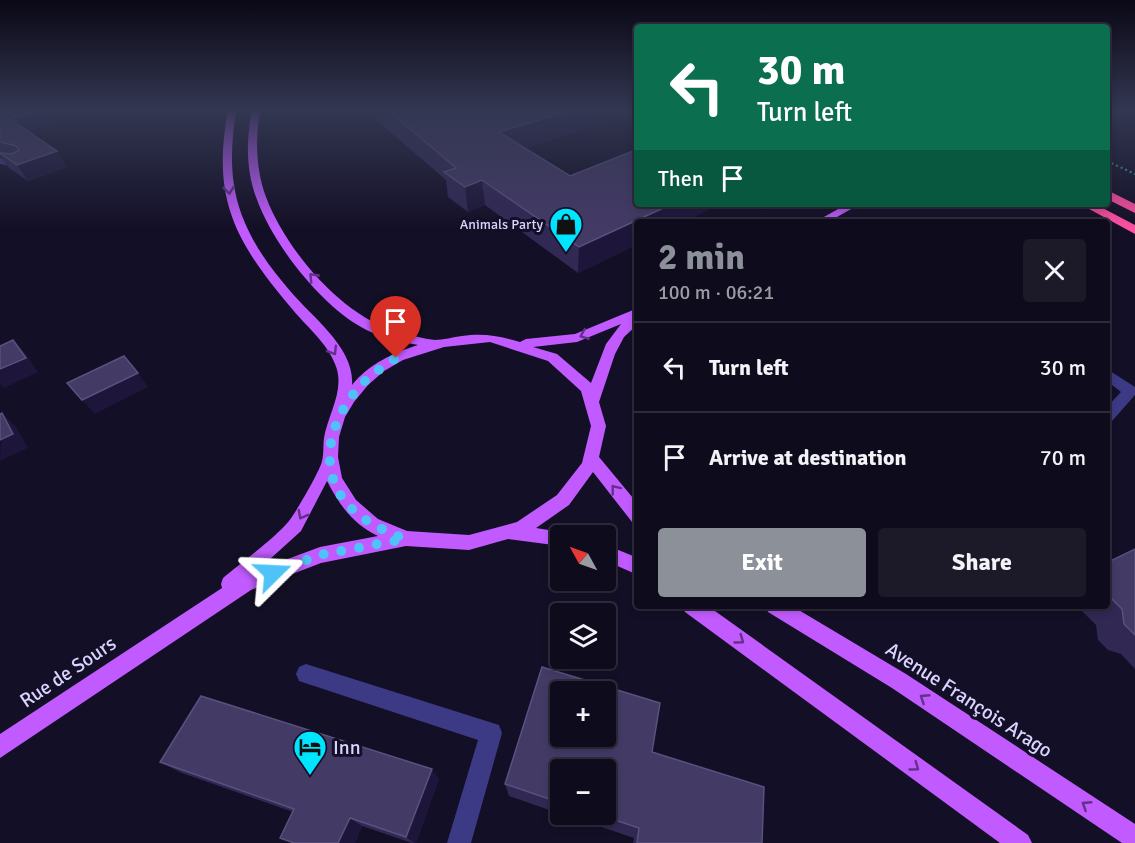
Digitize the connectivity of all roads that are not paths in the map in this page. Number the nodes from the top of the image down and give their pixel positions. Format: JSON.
{"nodes":[{"id":1,"x":225,"y":150,"type":"edge"},
{"id":2,"x":253,"y":150,"type":"edge"},
{"id":3,"x":0,"y":161,"type":"edge"},
{"id":4,"x":22,"y":165,"type":"edge"},
{"id":5,"x":1110,"y":196,"type":"edge"},
{"id":6,"x":849,"y":207,"type":"edge"},
{"id":7,"x":1092,"y":207,"type":"edge"},
{"id":8,"x":1135,"y":209,"type":"edge"},
{"id":9,"x":826,"y":219,"type":"edge"},
{"id":10,"x":1135,"y":230,"type":"edge"},
{"id":11,"x":634,"y":314,"type":"edge"},
{"id":12,"x":634,"y":321,"type":"edge"},
{"id":13,"x":519,"y":343,"type":"junction"},
{"id":14,"x":434,"y":344,"type":"junction"},
{"id":15,"x":1110,"y":376,"type":"edge"},
{"id":16,"x":1132,"y":393,"type":"edge"},
{"id":17,"x":593,"y":400,"type":"junction"},
{"id":18,"x":340,"y":410,"type":"junction"},
{"id":19,"x":1110,"y":414,"type":"edge"},
{"id":20,"x":593,"y":461,"type":"junction"},
{"id":21,"x":329,"y":463,"type":"junction"},
{"id":22,"x":634,"y":512,"type":"edge"},
{"id":23,"x":512,"y":533,"type":"junction"},
{"id":24,"x":550,"y":537,"type":"edge"},
{"id":25,"x":405,"y":539,"type":"junction"},
{"id":26,"x":616,"y":557,"type":"edge"},
{"id":27,"x":634,"y":565,"type":"edge"},
{"id":28,"x":696,"y":609,"type":"edge"},
{"id":29,"x":780,"y":609,"type":"edge"},
{"id":30,"x":162,"y":636,"type":"junction"},
{"id":31,"x":306,"y":674,"type":"dead end"},
{"id":32,"x":0,"y":747,"type":"edge"},
{"id":33,"x":1135,"y":838,"type":"edge"},
{"id":34,"x":459,"y":843,"type":"edge"},
{"id":35,"x":1020,"y":843,"type":"edge"}],
"edges":[{"from":1,"to":18,"type":"main road","one_way":true},
{"from":14,"to":2,"type":"main road","one_way":true},
{"from":3,"to":4,"type":"street"},
{"from":5,"to":8,"type":"highway"},
{"from":6,"to":9,"type":"main road"},
{"from":7,"to":10,"type":"highway"},
{"from":11,"to":13,"type":"main road","one_way":true},
{"from":12,"to":17,"type":"main road"},
{"from":13,"to":14,"type":"main road"},
{"from":13,"to":17,"type":"main road"},
{"from":14,"to":18,"type":"main road"},
{"from":15,"to":16,"type":"street"},
{"from":16,"to":19,"type":"street"},
{"from":17,"to":20,"type":"main road"},
{"from":18,"to":21,"type":"main road"},
{"from":22,"to":20,"type":"main road","one_way":true},
{"from":20,"to":23,"type":"main road"},
{"from":21,"to":25,"type":"main road"},
{"from":21,"to":30,"type":"main road","one_way":true},
{"from":23,"to":24,"type":"main road"},
{"from":23,"to":25,"type":"main road"},
{"from":25,"to":30,"type":"main road"},
{"from":26,"to":27,"type":"main road"},
{"from":28,"to":35,"type":"main road","one_way":true},
{"from":33,"to":29,"type":"main road","name":"Avenue François Arago","one_way":true},
{"from":30,"to":32,"type":"main road","name":"Rue de Sours"},
{"from":31,"to":34,"type":"street"}]}
